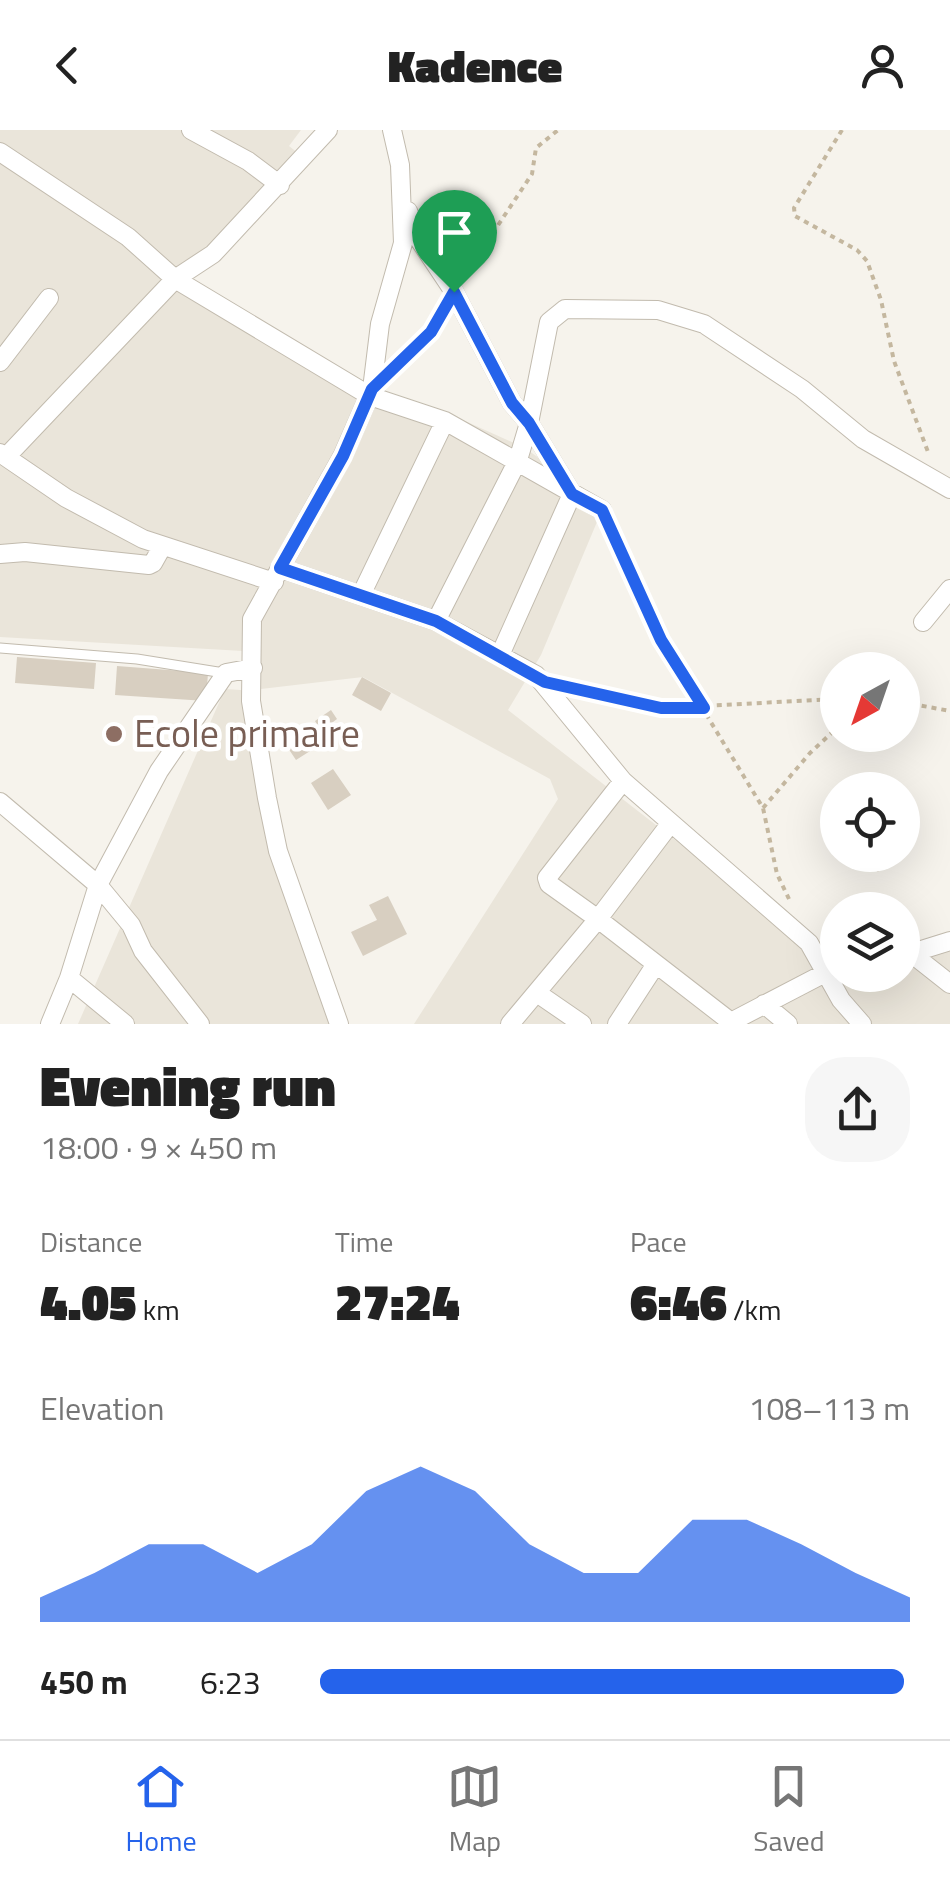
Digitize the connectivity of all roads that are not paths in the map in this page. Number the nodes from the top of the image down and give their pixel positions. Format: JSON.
{"nodes":[{"id":1,"x":191,"y":130,"type":"edge"},
{"id":2,"x":328,"y":130,"type":"edge"},
{"id":3,"x":392,"y":130,"type":"edge"},
{"id":4,"x":0,"y":152,"type":"edge"},
{"id":5,"x":280,"y":184,"type":"junction"},
{"id":6,"x":401,"y":192,"type":"junction"},
{"id":7,"x":175,"y":279,"type":"junction"},
{"id":8,"x":49,"y":298,"type":"dead end"},
{"id":9,"x":0,"y":362,"type":"edge"},
{"id":10,"x":371,"y":392,"type":"junction"},
{"id":11,"x":445,"y":421,"type":"junction"},
{"id":12,"x":529,"y":423,"type":"junction"},
{"id":13,"x":3,"y":455,"type":"edge"},
{"id":14,"x":518,"y":460,"type":"junction"},
{"id":15,"x":950,"y":489,"type":"edge"},
{"id":16,"x":572,"y":494,"type":"junction"},
{"id":17,"x":602,"y":510,"type":"road end"},
{"id":18,"x":162,"y":547,"type":"junction"},
{"id":19,"x":0,"y":554,"type":"edge"},
{"id":20,"x":276,"y":575,"type":"junction"},
{"id":21,"x":950,"y":589,"type":"edge"},
{"id":22,"x":361,"y":595,"type":"junction"},
{"id":23,"x":436,"y":621,"type":"junction"},
{"id":24,"x":923,"y":622,"type":"dead end"},
{"id":25,"x":0,"y":648,"type":"edge"},
{"id":26,"x":500,"y":655,"type":"junction"},
{"id":27,"x":253,"y":668,"type":"junction"},
{"id":28,"x":226,"y":673,"type":"junction"},
{"id":29,"x":623,"y":781,"type":"junction"},
{"id":30,"x":0,"y":802,"type":"edge"},
{"id":31,"x":670,"y":824,"type":"junction"},
{"id":32,"x":98,"y":886,"type":"junction"},
{"id":33,"x":598,"y":919,"type":"junction"},
{"id":34,"x":950,"y":941,"type":"edge"},
{"id":35,"x":920,"y":951,"type":"edge"},
{"id":36,"x":820,"y":957,"type":"edge"},
{"id":37,"x":656,"y":964,"type":"junction"},
{"id":38,"x":920,"y":964,"type":"edge"},
{"id":39,"x":820,"y":976,"type":"edge"},
{"id":40,"x":70,"y":978,"type":"junction"},
{"id":41,"x":950,"y":984,"type":"edge"},
{"id":42,"x":537,"y":992,"type":"junction"},
{"id":43,"x":839,"y":992,"type":"edge"},
{"id":44,"x":764,"y":1004,"type":"junction"},
{"id":45,"x":729,"y":1023,"type":"edge"},
{"id":46,"x":50,"y":1024,"type":"edge"},
{"id":47,"x":126,"y":1024,"type":"edge"},
{"id":48,"x":200,"y":1024,"type":"edge"},
{"id":49,"x":338,"y":1024,"type":"edge"},
{"id":50,"x":510,"y":1024,"type":"edge"},
{"id":51,"x":582,"y":1024,"type":"edge"},
{"id":52,"x":617,"y":1024,"type":"edge"},
{"id":53,"x":788,"y":1024,"type":"edge"},
{"id":54,"x":862,"y":1024,"type":"edge"}],
"edges":[{"from":1,"to":5,"type":"street"},
{"from":2,"to":5,"type":"street"},
{"from":3,"to":6,"type":"street"},
{"from":4,"to":7,"type":"street"},
{"from":5,"to":7,"type":"street"},
{"from":6,"to":10,"type":"street"},
{"from":6,"to":12,"type":"street"},
{"from":7,"to":10,"type":"street"},
{"from":7,"to":13,"type":"street"},
{"from":8,"to":9,"type":"street"},
{"from":10,"to":11,"type":"street"},
{"from":10,"to":20,"type":"street"},
{"from":11,"to":14,"type":"street"},
{"from":11,"to":22,"type":"street"},
{"from":12,"to":14,"type":"street"},
{"from":12,"to":15,"type":"street"},
{"from":12,"to":16,"type":"street"},
{"from":13,"to":18,"type":"street"},
{"from":14,"to":16,"type":"street"},
{"from":14,"to":23,"type":"street"},
{"from":16,"to":17,"type":"street"},
{"from":16,"to":26,"type":"street"},
{"from":18,"to":19,"type":"street"},
{"from":18,"to":20,"type":"street"},
{"from":20,"to":22,"type":"street"},
{"from":20,"to":27,"type":"street"},
{"from":21,"to":24,"type":"street"},
{"from":22,"to":23,"type":"street"},
{"from":23,"to":26,"type":"street"},
{"from":25,"to":28,"type":"lane"},
{"from":26,"to":29,"type":"street"},
{"from":27,"to":28,"type":"street"},
{"from":27,"to":49,"type":"street"},
{"from":28,"to":32,"type":"street"},
{"from":29,"to":31,"type":"street"},
{"from":29,"to":33,"type":"street"},
{"from":30,"to":32,"type":"street"},
{"from":31,"to":33,"type":"street"},
{"from":31,"to":36,"type":"street"},
{"from":32,"to":40,"type":"street"},
{"from":32,"to":48,"type":"street"},
{"from":33,"to":37,"type":"street"},
{"from":33,"to":42,"type":"street"},
{"from":34,"to":35,"type":"street"},
{"from":37,"to":45,"type":"street"},
{"from":37,"to":52,"type":"street"},
{"from":38,"to":41,"type":"street"},
{"from":39,"to":44,"type":"street"},
{"from":40,"to":46,"type":"street"},
{"from":40,"to":47,"type":"street"},
{"from":42,"to":50,"type":"street"},
{"from":42,"to":51,"type":"street"},
{"from":43,"to":54,"type":"street"},
{"from":44,"to":45,"type":"street"},
{"from":44,"to":53,"type":"street"}]}
